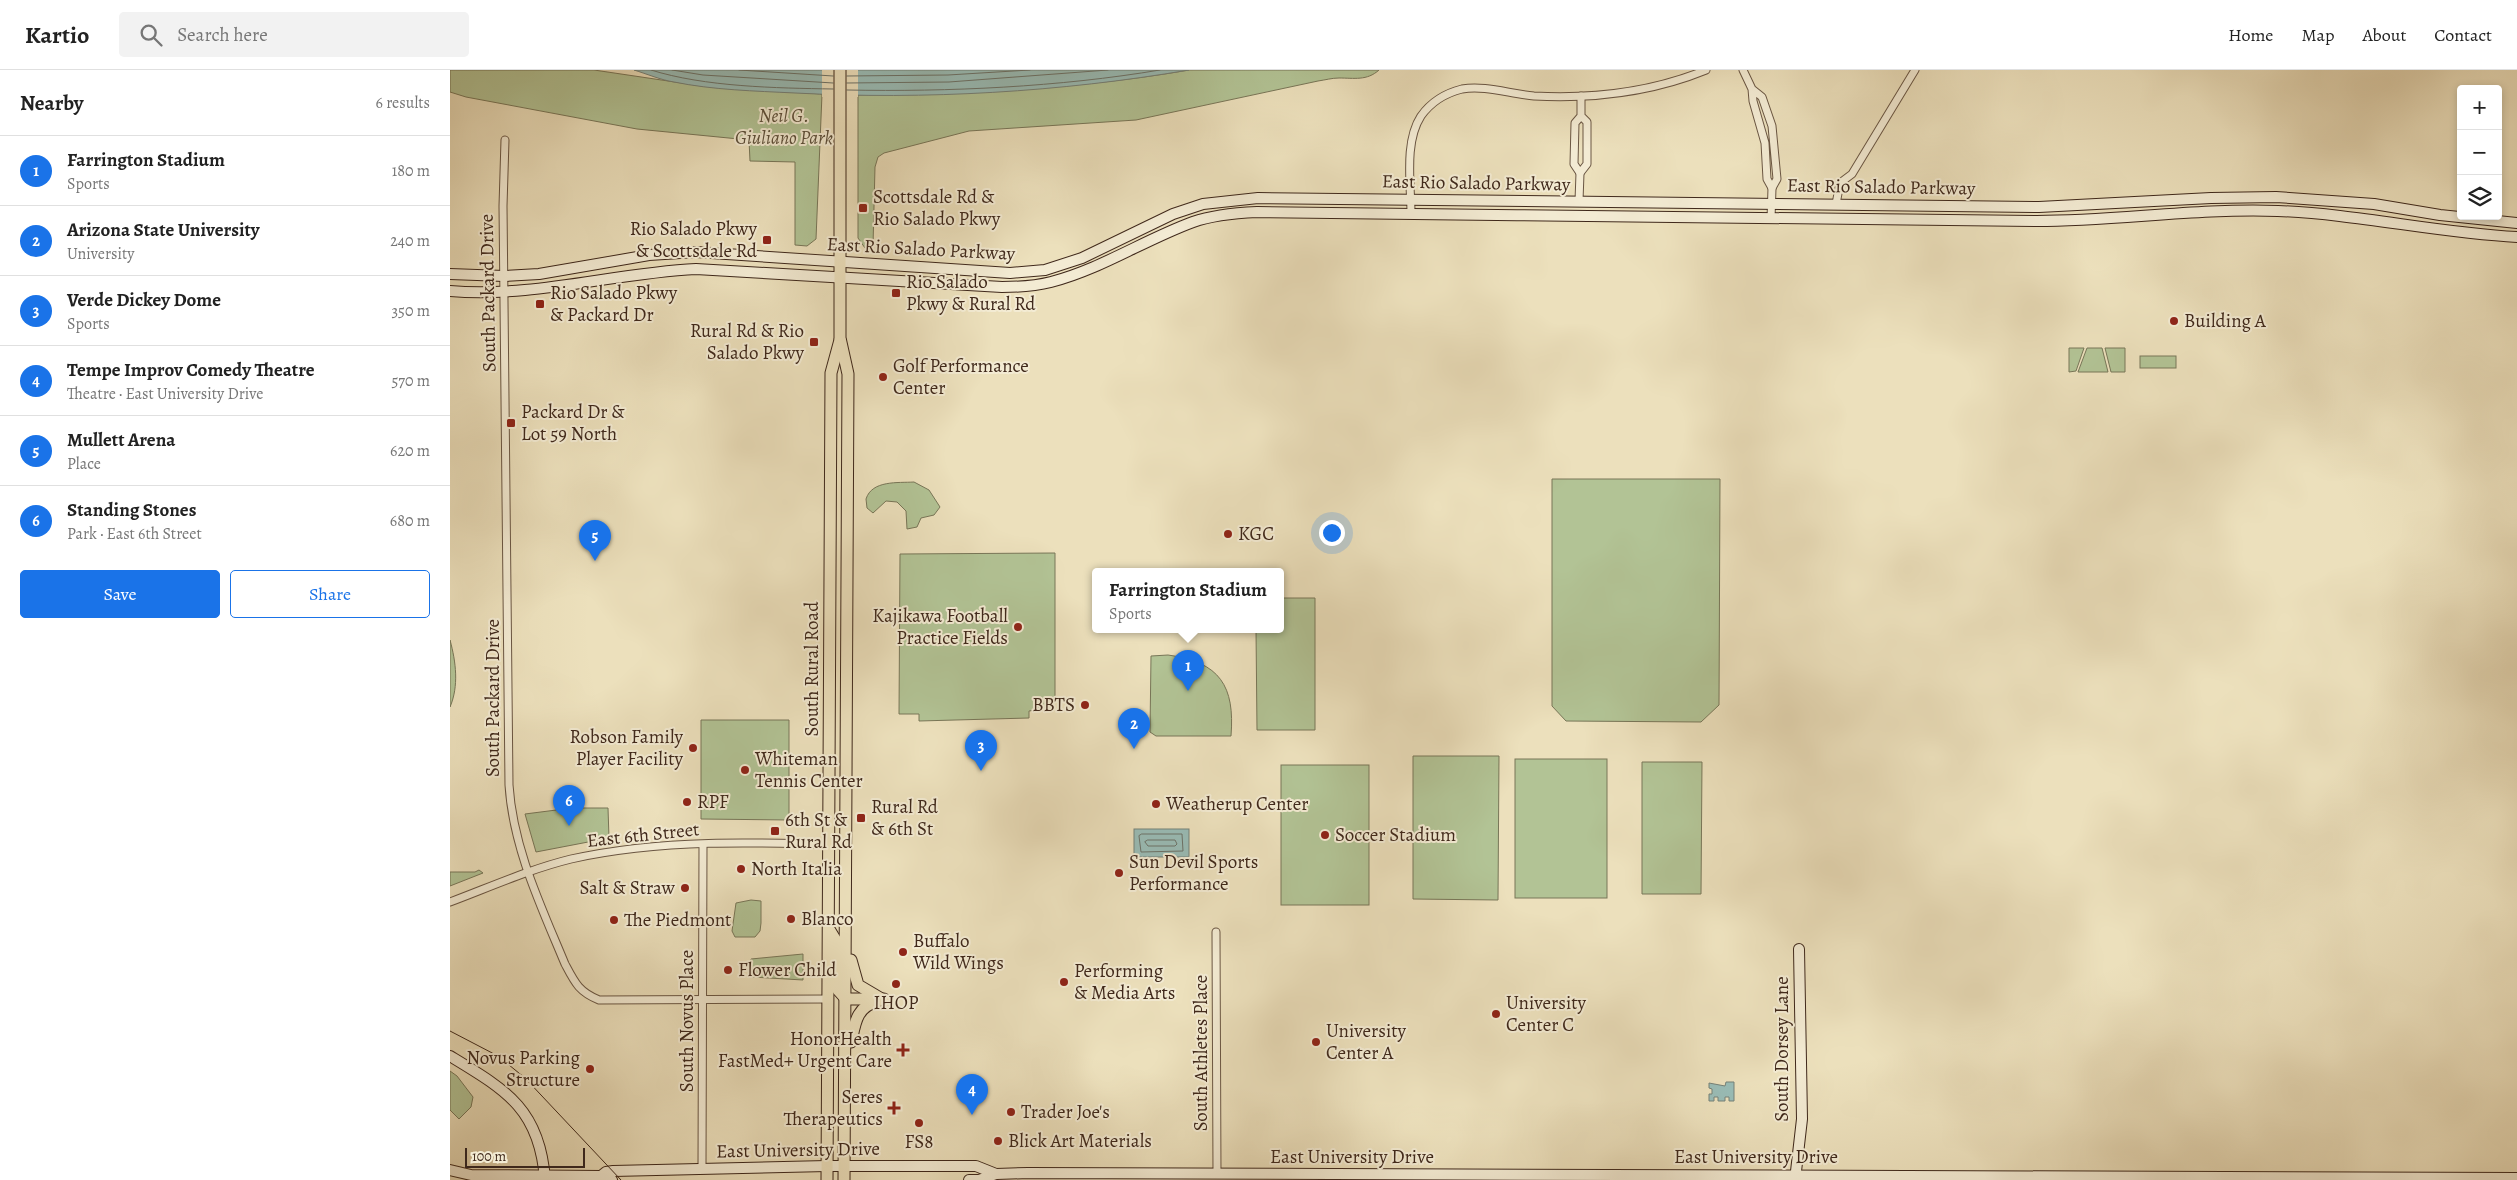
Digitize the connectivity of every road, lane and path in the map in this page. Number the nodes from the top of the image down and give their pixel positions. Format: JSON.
{"nodes":[{"id":1,"x":840,"y":70,"type":"edge"},
{"id":2,"x":1706,"y":70,"type":"edge"},
{"id":3,"x":1744,"y":70,"type":"edge"},
{"id":4,"x":1915,"y":70,"type":"edge"},
{"id":5,"x":1581,"y":96,"type":"junction"},
{"id":6,"x":1580,"y":116,"type":"junction"},
{"id":7,"x":505,"y":140,"type":"dead end"},
{"id":8,"x":1580,"y":173,"type":"junction"},
{"id":9,"x":1411,"y":200,"type":"junction"},
{"id":10,"x":1579,"y":202,"type":"junction"},
{"id":11,"x":1771,"y":203,"type":"junction"},
{"id":12,"x":1836,"y":204,"type":"junction"},
{"id":13,"x":1410,"y":214,"type":"junction"},
{"id":14,"x":1770,"y":219,"type":"junction"},
{"id":15,"x":2517,"y":223,"type":"edge"},
{"id":16,"x":2517,"y":237,"type":"edge"},
{"id":17,"x":840,"y":262,"type":"junction"},
{"id":18,"x":450,"y":274,"type":"edge"},
{"id":19,"x":504,"y":276,"type":"junction"},
{"id":20,"x":840,"y":276,"type":"junction"},
{"id":21,"x":450,"y":292,"type":"edge"},
{"id":22,"x":504,"y":292,"type":"junction"},
{"id":23,"x":840,"y":338,"type":"junction"},
{"id":24,"x":703,"y":845,"type":"junction"},
{"id":25,"x":829,"y":845,"type":"junction"},
{"id":26,"x":847,"y":845,"type":"junction"},
{"id":27,"x":529,"y":872,"type":"junction"},
{"id":28,"x":450,"y":902,"type":"edge"},
{"id":29,"x":828,"y":927,"type":"junction"},
{"id":30,"x":1216,"y":932,"type":"dead end"},
{"id":31,"x":847,"y":944,"type":"junction"},
{"id":32,"x":1799,"y":948,"type":"dead end"},
{"id":33,"x":829,"y":999,"type":"junction"},
{"id":34,"x":846,"y":999,"type":"junction"},
{"id":35,"x":884,"y":999,"type":"junction"},
{"id":36,"x":704,"y":1000,"type":"junction"},
{"id":37,"x":450,"y":1056,"type":"edge"},
{"id":38,"x":846,"y":1066,"type":"junction"},
{"id":39,"x":828,"y":1166,"type":"junction"},
{"id":40,"x":844,"y":1166,"type":"junction"},
{"id":41,"x":702,"y":1168,"type":"junction"},
{"id":42,"x":450,"y":1170,"type":"edge"},
{"id":43,"x":996,"y":1174,"type":"junction"},
{"id":44,"x":1217,"y":1174,"type":"junction"},
{"id":45,"x":471,"y":1175,"type":"junction"},
{"id":46,"x":601,"y":1176,"type":"junction"},
{"id":47,"x":544,"y":1177,"type":"edge"},
{"id":48,"x":1796,"y":1177,"type":"edge"},
{"id":49,"x":2517,"y":1178,"type":"edge"},
{"id":50,"x":461,"y":1180,"type":"edge"},
{"id":51,"x":612,"y":1180,"type":"edge"},
{"id":52,"x":828,"y":1180,"type":"edge"},
{"id":53,"x":844,"y":1180,"type":"edge"},
{"id":54,"x":969,"y":1180,"type":"edge"}],
"edges":[{"from":1,"to":17,"type":"main road","name":"South Rural Road"},
{"from":2,"to":5,"type":"street"},
{"from":3,"to":11,"type":"street"},
{"from":4,"to":12,"type":"street"},
{"from":5,"to":6,"type":"street"},
{"from":5,"to":9,"type":"street"},
{"from":6,"to":8,"type":"street"},
{"from":6,"to":8,"type":"street"},
{"from":7,"to":19,"type":"street","name":"South Packard Drive"},
{"from":8,"to":10,"type":"street"},
{"from":9,"to":10,"type":"main road","name":"East Rio Salado Parkway"},
{"from":9,"to":13,"type":"street"},
{"from":9,"to":17,"type":"main road","name":"East Rio Salado Parkway"},
{"from":10,"to":11,"type":"main road","name":"East Rio Salado Parkway"},
{"from":11,"to":12,"type":"main road","name":"East Rio Salado Parkway"},
{"from":11,"to":14,"type":"street"},
{"from":12,"to":15,"type":"main road","name":"East Rio Salado Parkway"},
{"from":13,"to":14,"type":"main road","name":"East Rio Salado Parkway"},
{"from":13,"to":20,"type":"main road","name":"East Rio Salado Parkway"},
{"from":14,"to":16,"type":"main road","name":"East Rio Salado Parkway"},
{"from":17,"to":19,"type":"main road","name":"East Rio Salado Parkway"},
{"from":17,"to":20,"type":"main road","name":"South Rural Road"},
{"from":18,"to":19,"type":"main road","name":"East Rio Salado Parkway"},
{"from":19,"to":22,"type":"street","name":"South Packard Drive"},
{"from":20,"to":22,"type":"main road","name":"East Rio Salado Parkway"},
{"from":20,"to":23,"type":"main road","name":"South Rural Road"},
{"from":21,"to":22,"type":"main road","name":"East Rio Salado Parkway"},
{"from":22,"to":27,"type":"street","name":"South Packard Drive"},
{"from":23,"to":25,"type":"main road","name":"South Rural Road"},
{"from":23,"to":26,"type":"main road","name":"South Rural Road"},
{"from":24,"to":25,"type":"street","name":"East 6th Street"},
{"from":24,"to":27,"type":"street","name":"East 6th Street"},
{"from":24,"to":36,"type":"street","name":"South Novus Place"},
{"from":25,"to":26,"type":"street","name":"East 6th Street"},
{"from":25,"to":29,"type":"main road","name":"South Rural Road"},
{"from":26,"to":31,"type":"main road","name":"South Rural Road"},
{"from":27,"to":28,"type":"street","name":"East 6th Street"},
{"from":27,"to":36,"type":"street","name":"South Packard Drive"},
{"from":29,"to":33,"type":"main road","name":"South Rural Road"},
{"from":29,"to":34,"type":"main road"},
{"from":30,"to":44,"type":"street","name":"South Athletes Place"},
{"from":31,"to":34,"type":"main road","name":"South Rural Road"},
{"from":31,"to":35,"type":"main road"},
{"from":32,"to":48,"type":"main road","name":"South Dorsey Lane"},
{"from":33,"to":36,"type":"street","name":"South Packard Drive"},
{"from":33,"to":39,"type":"main road","name":"South Rural Road"},
{"from":34,"to":35,"type":"main road"},
{"from":34,"to":38,"type":"main road","name":"South Rural Road"},
{"from":35,"to":38,"type":"main road"},
{"from":36,"to":41,"type":"street","name":"South Novus Place"},
{"from":37,"to":47,"type":"main road"},
{"from":38,"to":40,"type":"main road","name":"South Rural Road"},
{"from":39,"to":40,"type":"main road","name":"East University Drive"},
{"from":39,"to":41,"type":"main road","name":"East University Drive"},
{"from":39,"to":52,"type":"main road","name":"South Rural Road"},
{"from":40,"to":43,"type":"main road","name":"East University Drive"},
{"from":40,"to":53,"type":"main road","name":"South Rural Road"},
{"from":41,"to":46,"type":"main road","name":"East University Drive"},
{"from":42,"to":45,"type":"main road","name":"East University Drive"},
{"from":43,"to":44,"type":"main road","name":"East University Drive"},
{"from":43,"to":54,"type":"main road","name":"East University Drive"},
{"from":44,"to":48,"type":"main road","name":"East University Drive"},
{"from":45,"to":47,"type":"main road","name":"East University Drive"},
{"from":45,"to":50,"type":"main road","name":"East University Drive"},
{"from":46,"to":47,"type":"main road","name":"East University Drive"},
{"from":46,"to":51,"type":"main road","name":"East University Drive"},
{"from":48,"to":49,"type":"main road","name":"East University Drive"}]}
